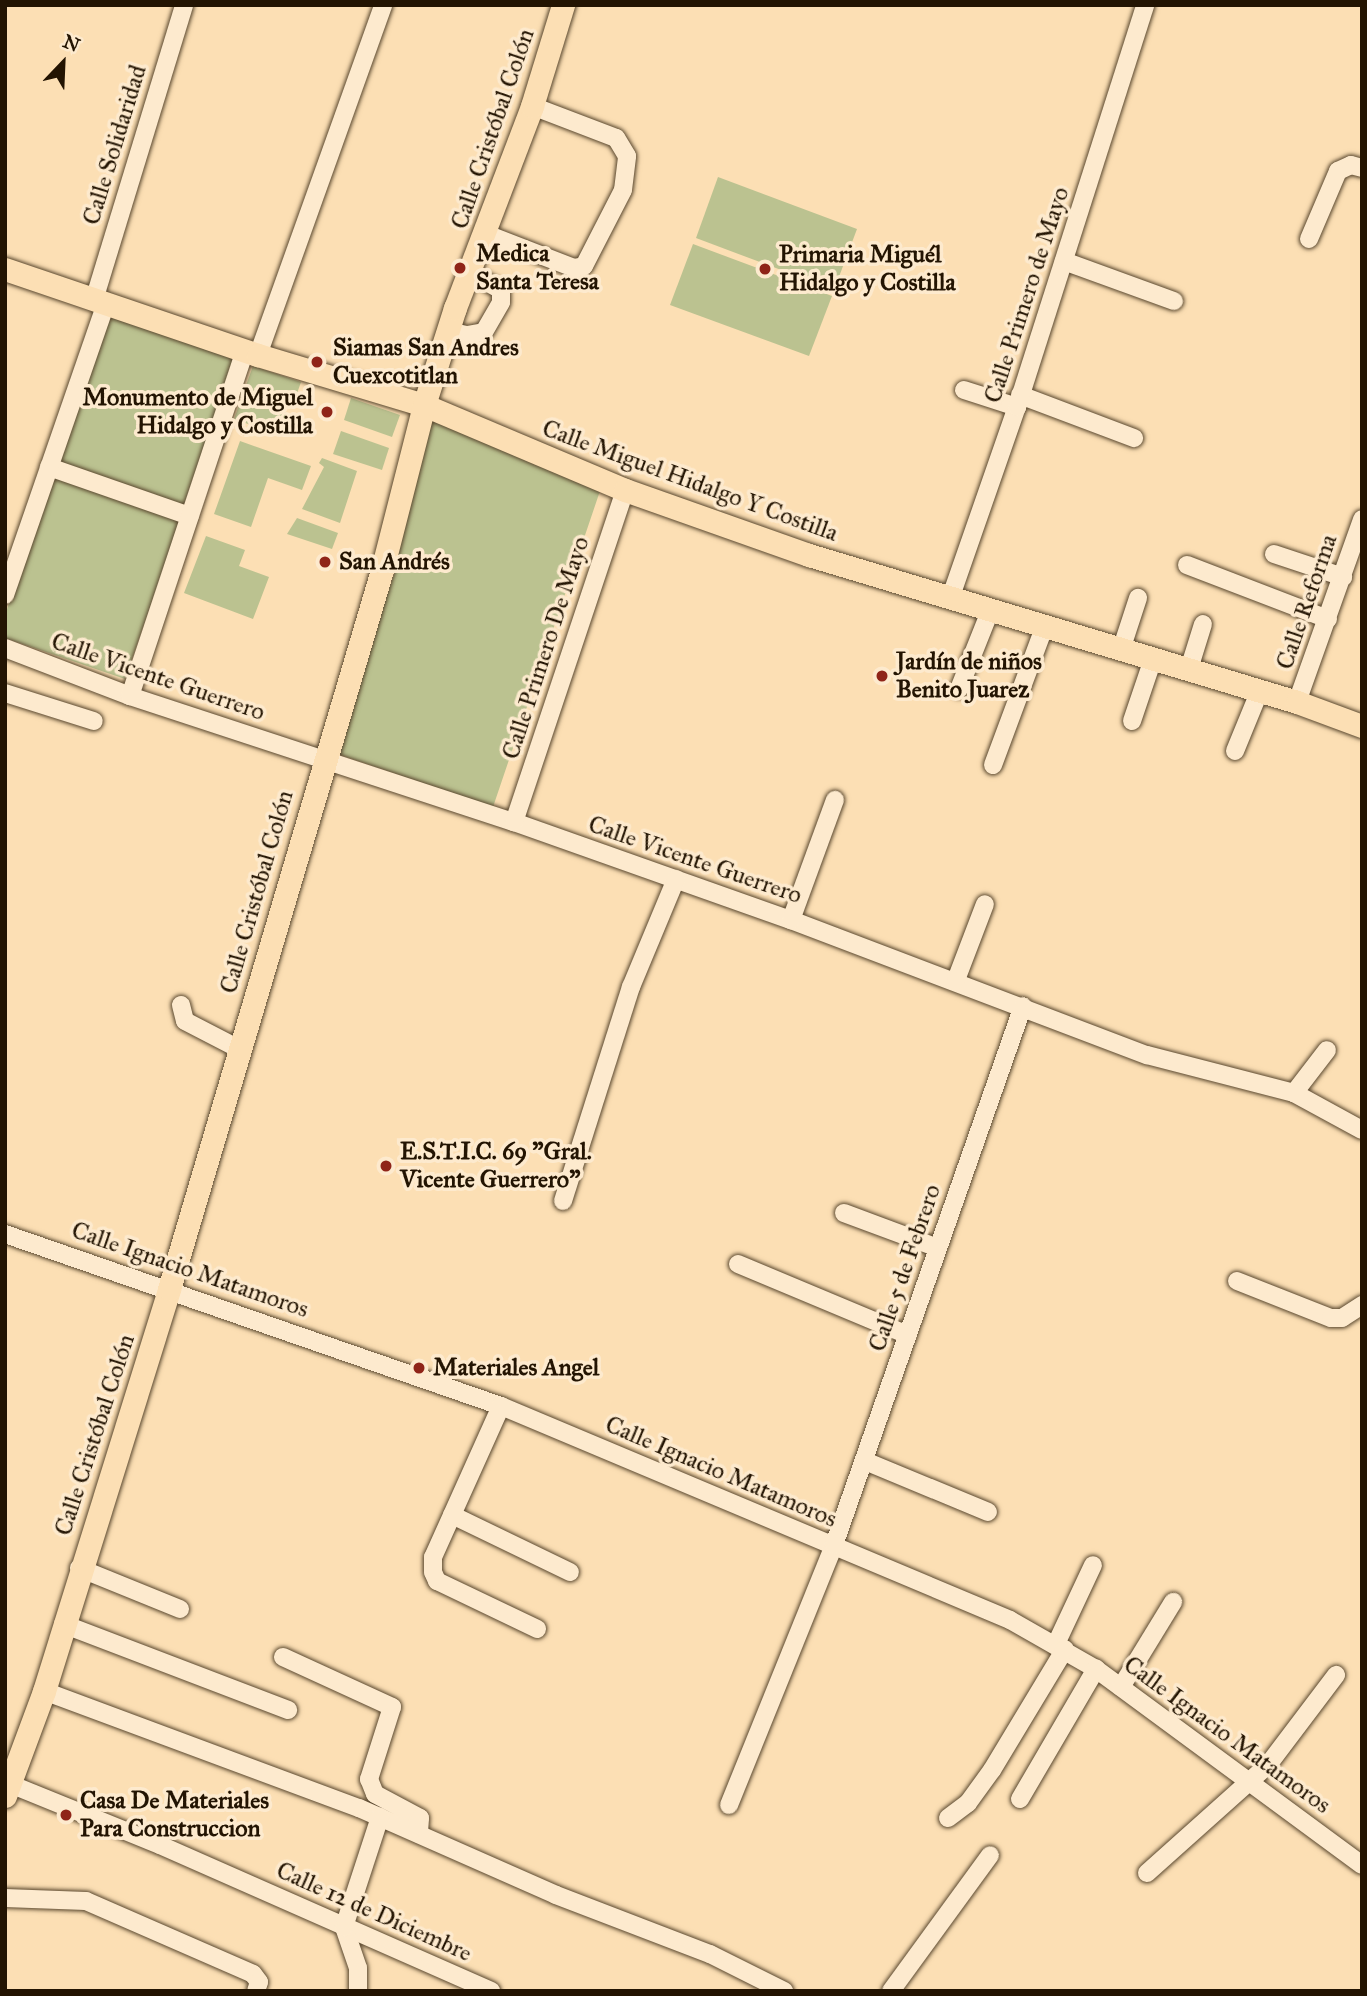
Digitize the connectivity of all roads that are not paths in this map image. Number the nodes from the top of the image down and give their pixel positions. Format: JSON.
{"nodes":[{"id":1,"x":184,"y":5,"type":"edge"},
{"id":2,"x":383,"y":5,"type":"edge"},
{"id":3,"x":564,"y":5,"type":"edge"},
{"id":4,"x":1145,"y":5,"type":"edge"},
{"id":5,"x":532,"y":106,"type":"junction"},
{"id":6,"x":1362,"y":168,"type":"edge"},
{"id":7,"x":486,"y":234,"type":"junction"},
{"id":8,"x":1309,"y":239,"type":"dead end"},
{"id":9,"x":1064,"y":261,"type":"junction"},
{"id":10,"x":5,"y":269,"type":"edge"},
{"id":11,"x":470,"y":273,"type":"junction"},
{"id":12,"x":100,"y":301,"type":"junction"},
{"id":13,"x":1174,"y":301,"type":"dead end"},
{"id":14,"x":448,"y":331,"type":"junction"},
{"id":15,"x":251,"y":353,"type":"junction"},
{"id":16,"x":964,"y":390,"type":"dead end"},
{"id":17,"x":1019,"y":401,"type":"junction"},
{"id":18,"x":424,"y":405,"type":"junction"},
{"id":19,"x":1134,"y":438,"type":"dead end"},
{"id":20,"x":49,"y":467,"type":"junction"},
{"id":21,"x":625,"y":490,"type":"junction"},
{"id":22,"x":190,"y":516,"type":"junction"},
{"id":23,"x":1362,"y":519,"type":"edge"},
{"id":24,"x":1274,"y":554,"type":"dead end"},
{"id":25,"x":1187,"y":565,"type":"dead end"},
{"id":26,"x":1343,"y":577,"type":"junction"},
{"id":27,"x":5,"y":594,"type":"edge"},
{"id":28,"x":1138,"y":598,"type":"dead end"},
{"id":29,"x":950,"y":599,"type":"junction"},
{"id":30,"x":990,"y":611,"type":"junction"},
{"id":31,"x":1328,"y":619,"type":"junction"},
{"id":32,"x":1203,"y":624,"type":"dead end"},
{"id":33,"x":1044,"y":628,"type":"junction"},
{"id":34,"x":5,"y":648,"type":"edge"},
{"id":35,"x":1121,"y":650,"type":"junction"},
{"id":36,"x":1153,"y":659,"type":"junction"},
{"id":37,"x":1189,"y":669,"type":"junction"},
{"id":38,"x":959,"y":689,"type":"dead end"},
{"id":39,"x":1260,"y":691,"type":"junction"},
{"id":40,"x":5,"y":693,"type":"edge"},
{"id":41,"x":130,"y":696,"type":"junction"},
{"id":42,"x":1297,"y":702,"type":"junction"},
{"id":43,"x":93,"y":721,"type":"dead end"},
{"id":44,"x":1132,"y":721,"type":"dead end"},
{"id":45,"x":1362,"y":726,"type":"edge"},
{"id":46,"x":1236,"y":751,"type":"dead end"},
{"id":47,"x":323,"y":760,"type":"junction"},
{"id":48,"x":993,"y":765,"type":"dead end"},
{"id":49,"x":835,"y":800,"type":"dead end"},
{"id":50,"x":514,"y":822,"type":"junction"},
{"id":51,"x":676,"y":879,"type":"junction"},
{"id":52,"x":985,"y":904,"type":"dead end"},
{"id":53,"x":792,"y":920,"type":"junction"},
{"id":54,"x":956,"y":980,"type":"junction"},
{"id":55,"x":181,"y":1005,"type":"dead end"},
{"id":56,"x":1023,"y":1006,"type":"junction"},
{"id":57,"x":239,"y":1049,"type":"junction"},
{"id":58,"x":1327,"y":1050,"type":"dead end"},
{"id":59,"x":1294,"y":1093,"type":"junction"},
{"id":60,"x":1362,"y":1130,"type":"edge"},
{"id":61,"x":563,"y":1200,"type":"dead end"},
{"id":62,"x":844,"y":1213,"type":"dead end"},
{"id":63,"x":5,"y":1234,"type":"edge"},
{"id":64,"x":938,"y":1248,"type":"junction"},
{"id":65,"x":738,"y":1264,"type":"dead end"},
{"id":66,"x":1237,"y":1281,"type":"dead end"},
{"id":67,"x":169,"y":1289,"type":"junction"},
{"id":68,"x":1362,"y":1305,"type":"edge"},
{"id":69,"x":908,"y":1335,"type":"junction"},
{"id":70,"x":501,"y":1406,"type":"junction"},
{"id":71,"x":865,"y":1461,"type":"junction"},
{"id":72,"x":988,"y":1512,"type":"dead end"},
{"id":73,"x":452,"y":1515,"type":"junction"},
{"id":74,"x":834,"y":1545,"type":"junction"},
{"id":75,"x":1093,"y":1565,"type":"dead end"},
{"id":76,"x":79,"y":1568,"type":"junction"},
{"id":77,"x":570,"y":1572,"type":"dead end"},
{"id":78,"x":1173,"y":1602,"type":"dead end"},
{"id":79,"x":180,"y":1609,"type":"dead end"},
{"id":80,"x":63,"y":1625,"type":"junction"},
{"id":81,"x":537,"y":1629,"type":"dead end"},
{"id":82,"x":1061,"y":1647,"type":"junction"},
{"id":83,"x":283,"y":1657,"type":"dead end"},
{"id":84,"x":1096,"y":1669,"type":"junction"},
{"id":85,"x":1336,"y":1675,"type":"dead end"},
{"id":86,"x":1121,"y":1687,"type":"junction"},
{"id":87,"x":44,"y":1691,"type":"junction"},
{"id":88,"x":288,"y":1710,"type":"dead end"},
{"id":89,"x":1251,"y":1782,"type":"junction"},
{"id":90,"x":6,"y":1787,"type":"edge"},
{"id":91,"x":1020,"y":1799,"type":"dead end"},
{"id":92,"x":729,"y":1805,"type":"dead end"},
{"id":93,"x":380,"y":1817,"type":"junction"},
{"id":94,"x":948,"y":1818,"type":"dead end"},
{"id":95,"x":419,"y":1834,"type":"junction"},
{"id":96,"x":990,"y":1855,"type":"dead end"},
{"id":97,"x":1362,"y":1866,"type":"edge"},
{"id":98,"x":1147,"y":1873,"type":"dead end"},
{"id":99,"x":5,"y":1898,"type":"edge"},
{"id":100,"x":344,"y":1927,"type":"junction"},
{"id":101,"x":489,"y":1990,"type":"edge"},
{"id":102,"x":256,"y":1991,"type":"edge"},
{"id":103,"x":358,"y":1991,"type":"edge"},
{"id":104,"x":784,"y":1991,"type":"edge"},
{"id":105,"x":891,"y":1991,"type":"edge"}],
"edges":[{"from":1,"to":12,"type":"street","name":"Calle Solidaridad"},
{"from":2,"to":15,"type":"street"},
{"from":3,"to":5,"type":"main road","name":"Calle Cristóbal Colón"},
{"from":4,"to":9,"type":"street","name":"Calle Primero de Mayo"},
{"from":5,"to":7,"type":"main road","name":"Calle Cristóbal Colón"},
{"from":5,"to":7,"type":"street"},
{"from":6,"to":8,"type":"street"},
{"from":7,"to":11,"type":"main road","name":"Calle Cristóbal Colón"},
{"from":9,"to":13,"type":"street"},
{"from":9,"to":17,"type":"street","name":"Calle Primero de Mayo"},
{"from":10,"to":12,"type":"main road","name":"Calle Miguel Hidalgo Y Costilla"},
{"from":11,"to":14,"type":"main road","name":"Calle Cristóbal Colón"},
{"from":11,"to":14,"type":"street"},
{"from":12,"to":15,"type":"main road","name":"Calle Miguel Hidalgo Y Costilla"},
{"from":12,"to":20,"type":"street","name":"Calle Solidaridad"},
{"from":14,"to":18,"type":"main road","name":"Calle Cristóbal Colón"},
{"from":15,"to":18,"type":"main road","name":"Calle Miguel Hidalgo Y Costilla"},
{"from":15,"to":22,"type":"street"},
{"from":16,"to":17,"type":"street"},
{"from":17,"to":19,"type":"street"},
{"from":17,"to":29,"type":"street","name":"Calle Primero de Mayo"},
{"from":18,"to":21,"type":"main road","name":"Calle Miguel Hidalgo Y Costilla"},
{"from":18,"to":47,"type":"main road","name":"Calle Cristóbal Colón"},
{"from":20,"to":22,"type":"street"},
{"from":20,"to":27,"type":"street","name":"Calle Solidaridad"},
{"from":21,"to":29,"type":"main road","name":"Calle Miguel Hidalgo Y Costilla"},
{"from":21,"to":50,"type":"street","name":"Calle Primero De Mayo"},
{"from":22,"to":41,"type":"street"},
{"from":23,"to":26,"type":"street","name":"Calle Reforma"},
{"from":24,"to":26,"type":"street"},
{"from":25,"to":31,"type":"street"},
{"from":26,"to":31,"type":"street","name":"Calle Reforma"},
{"from":28,"to":35,"type":"street"},
{"from":29,"to":30,"type":"main road","name":"Calle Miguel Hidalgo Y Costilla"},
{"from":30,"to":33,"type":"main road","name":"Calle Miguel Hidalgo Y Costilla"},
{"from":30,"to":38,"type":"street"},
{"from":31,"to":42,"type":"street","name":"Calle Reforma"},
{"from":32,"to":37,"type":"street"},
{"from":33,"to":35,"type":"main road","name":"Calle Miguel Hidalgo Y Costilla"},
{"from":33,"to":48,"type":"street"},
{"from":34,"to":41,"type":"street","name":"Calle Vicente Guerrero"},
{"from":35,"to":36,"type":"main road","name":"Calle Miguel Hidalgo Y Costilla"},
{"from":36,"to":37,"type":"main road","name":"Calle Miguel Hidalgo Y Costilla"},
{"from":36,"to":44,"type":"street"},
{"from":37,"to":39,"type":"main road","name":"Calle Miguel Hidalgo Y Costilla"},
{"from":39,"to":42,"type":"main road","name":"Calle Miguel Hidalgo Y Costilla"},
{"from":39,"to":46,"type":"street"},
{"from":40,"to":43,"type":"street"},
{"from":41,"to":47,"type":"street","name":"Calle Vicente Guerrero"},
{"from":42,"to":45,"type":"main road","name":"Calle Miguel Hidalgo Y Costilla"},
{"from":47,"to":50,"type":"street","name":"Calle Vicente Guerrero"},
{"from":47,"to":57,"type":"main road","name":"Calle Cristóbal Colón"},
{"from":49,"to":53,"type":"street"},
{"from":50,"to":51,"type":"street","name":"Calle Vicente Guerrero"},
{"from":51,"to":53,"type":"street","name":"Calle Vicente Guerrero"},
{"from":51,"to":61,"type":"street"},
{"from":52,"to":54,"type":"street"},
{"from":53,"to":54,"type":"street","name":"Calle Vicente Guerrero"},
{"from":54,"to":56,"type":"street","name":"Calle Vicente Guerrero"},
{"from":55,"to":57,"type":"street"},
{"from":56,"to":59,"type":"street","name":"Calle Vicente Guerrero"},
{"from":56,"to":64,"type":"street","name":"Calle 5 de Febrero"},
{"from":57,"to":67,"type":"main road","name":"Calle Cristóbal Colón"},
{"from":58,"to":59,"type":"street"},
{"from":59,"to":60,"type":"street","name":"Calle Vicente Guerrero"},
{"from":62,"to":64,"type":"street"},
{"from":63,"to":67,"type":"street","name":"Calle Ignacio Matamoros"},
{"from":64,"to":69,"type":"street","name":"Calle 5 de Febrero"},
{"from":65,"to":69,"type":"street"},
{"from":66,"to":68,"type":"street"},
{"from":67,"to":70,"type":"street","name":"Calle Ignacio Matamoros"},
{"from":67,"to":76,"type":"main road","name":"Calle Cristóbal Colón"},
{"from":69,"to":71,"type":"street","name":"Calle 5 de Febrero"},
{"from":70,"to":73,"type":"street"},
{"from":70,"to":74,"type":"street","name":"Calle Ignacio Matamoros"},
{"from":71,"to":72,"type":"street"},
{"from":71,"to":74,"type":"street","name":"Calle 5 de Febrero"},
{"from":73,"to":77,"type":"street"},
{"from":73,"to":81,"type":"street"},
{"from":74,"to":82,"type":"street","name":"Calle Ignacio Matamoros"},
{"from":74,"to":92,"type":"street","name":"Calle 5 de Febrero"},
{"from":75,"to":82,"type":"street"},
{"from":76,"to":79,"type":"street"},
{"from":76,"to":80,"type":"main road","name":"Calle Cristóbal Colón"},
{"from":78,"to":86,"type":"street"},
{"from":80,"to":87,"type":"main road","name":"Calle Cristóbal Colón"},
{"from":80,"to":88,"type":"street"},
{"from":82,"to":84,"type":"street","name":"Calle Ignacio Matamoros"},
{"from":82,"to":94,"type":"street"},
{"from":83,"to":95,"type":"street"},
{"from":84,"to":86,"type":"street","name":"Calle Ignacio Matamoros"},
{"from":84,"to":91,"type":"street"},
{"from":85,"to":89,"type":"street"},
{"from":86,"to":89,"type":"street","name":"Calle Ignacio Matamoros"},
{"from":87,"to":90,"type":"main road","name":"Calle Cristóbal Colón"},
{"from":87,"to":93,"type":"street"},
{"from":89,"to":97,"type":"street","name":"Calle Ignacio Matamoros"},
{"from":89,"to":98,"type":"street"},
{"from":90,"to":100,"type":"street","name":"Calle 12 de Diciembre"},
{"from":93,"to":95,"type":"street"},
{"from":93,"to":100,"type":"street"},
{"from":95,"to":104,"type":"street"},
{"from":96,"to":105,"type":"street"},
{"from":99,"to":102,"type":"street"},
{"from":100,"to":101,"type":"street","name":"Calle 12 de Diciembre"},
{"from":100,"to":103,"type":"street"}]}
